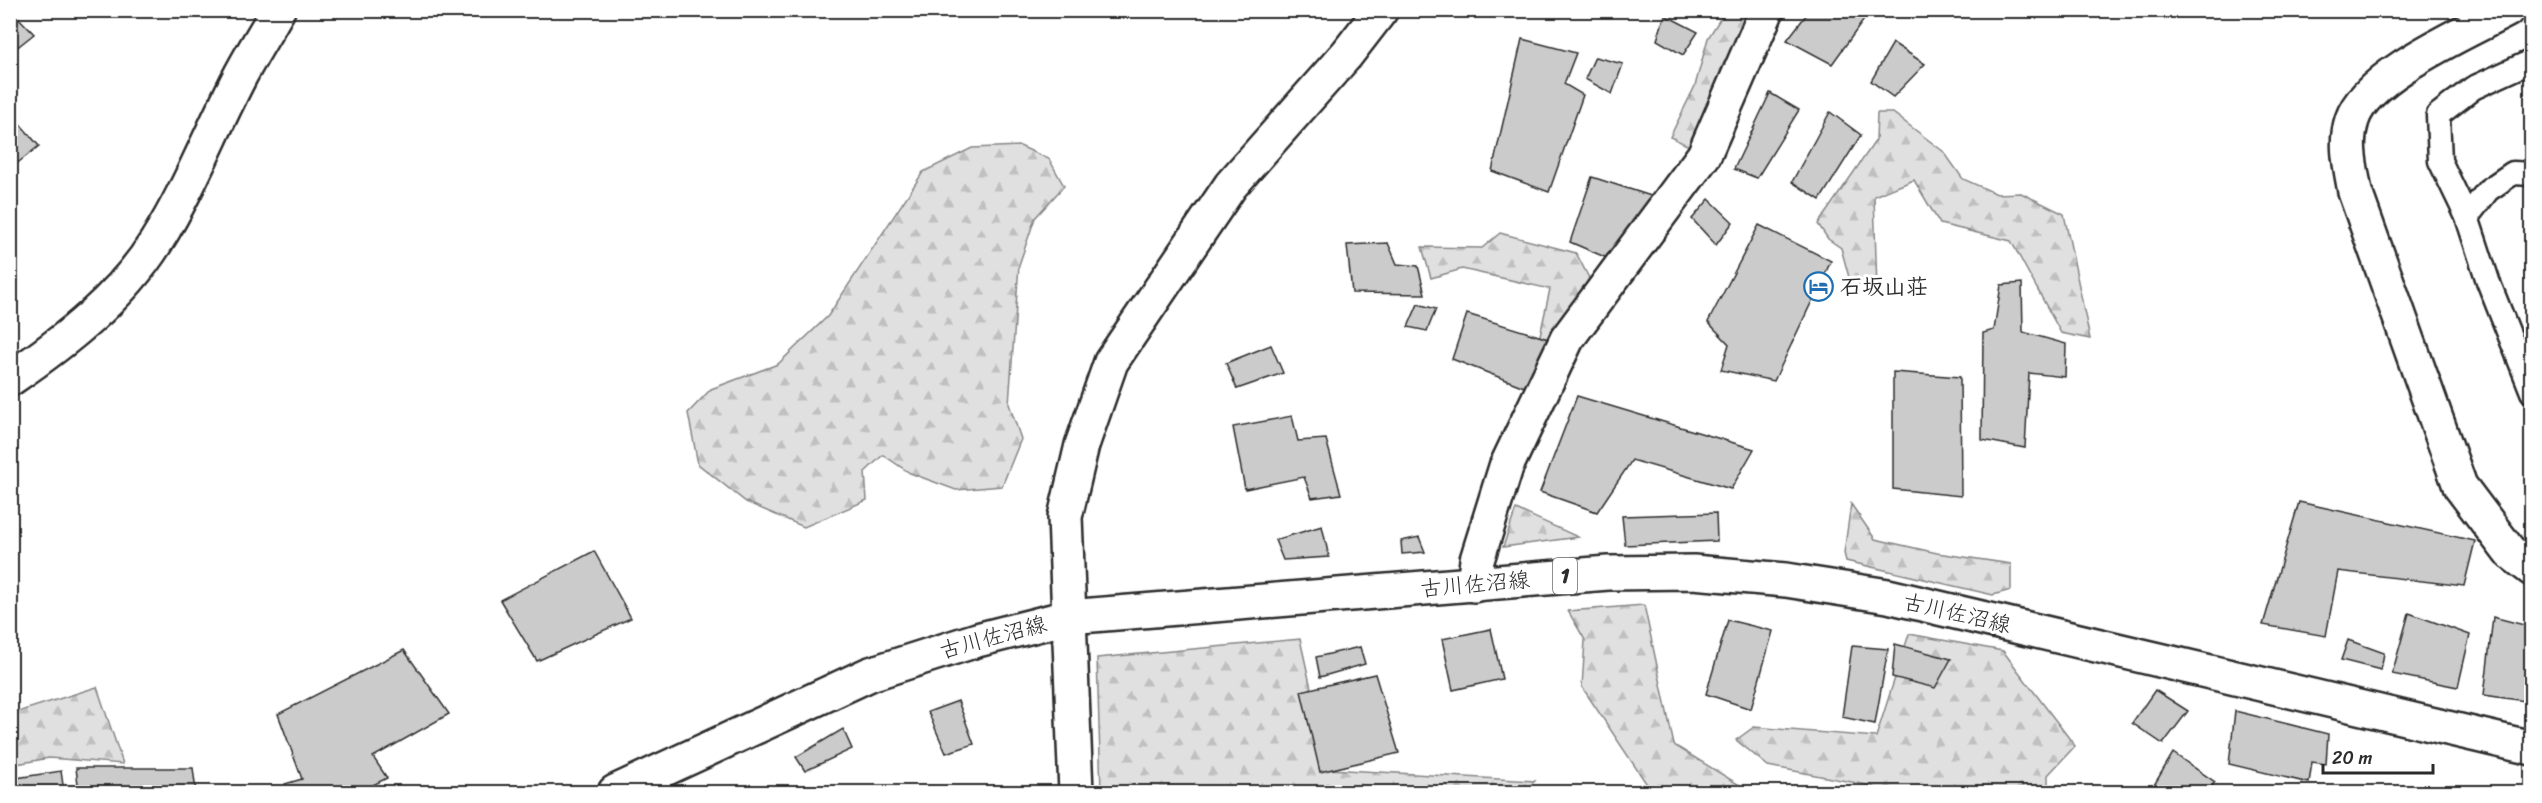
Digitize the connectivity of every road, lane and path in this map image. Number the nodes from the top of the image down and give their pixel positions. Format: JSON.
{"nodes":[{"id":1,"x":278,"y":10,"type":"edge"},
{"id":2,"x":1381,"y":10,"type":"edge"},
{"id":3,"x":1767,"y":10,"type":"edge"},
{"id":4,"x":2507,"y":10,"type":"edge"},
{"id":5,"x":2532,"y":61,"type":"edge"},
{"id":6,"x":2532,"y":174,"type":"edge"},
{"id":7,"x":2467,"y":217,"type":"junction"},
{"id":8,"x":10,"y":379,"type":"edge"},
{"id":9,"x":2532,"y":392,"type":"edge"},
{"id":10,"x":2532,"y":569,"type":"edge"},
{"id":11,"x":1474,"y":585,"type":"junction"},
{"id":12,"x":1068,"y":617,"type":"junction"},
{"id":13,"x":2532,"y":748,"type":"edge"},
{"id":14,"x":615,"y":792,"type":"edge"},
{"id":15,"x":1076,"y":792,"type":"edge"}],
"edges":[{"from":1,"to":8,"type":"street"},
{"from":2,"to":12,"type":"street"},
{"from":3,"to":11,"type":"street"},
{"from":4,"to":10,"type":"street"},
{"from":5,"to":7,"type":"lane"},
{"from":6,"to":7,"type":"lane"},
{"from":7,"to":9,"type":"lane"},
{"from":11,"to":12,"type":"street","name":"古川佐沼線","number":"1"},
{"from":11,"to":13,"type":"street","name":"古川佐沼線","number":"1"},
{"from":12,"to":14,"type":"street","name":"古川佐沼線","number":"1"},
{"from":12,"to":15,"type":"street"}]}
